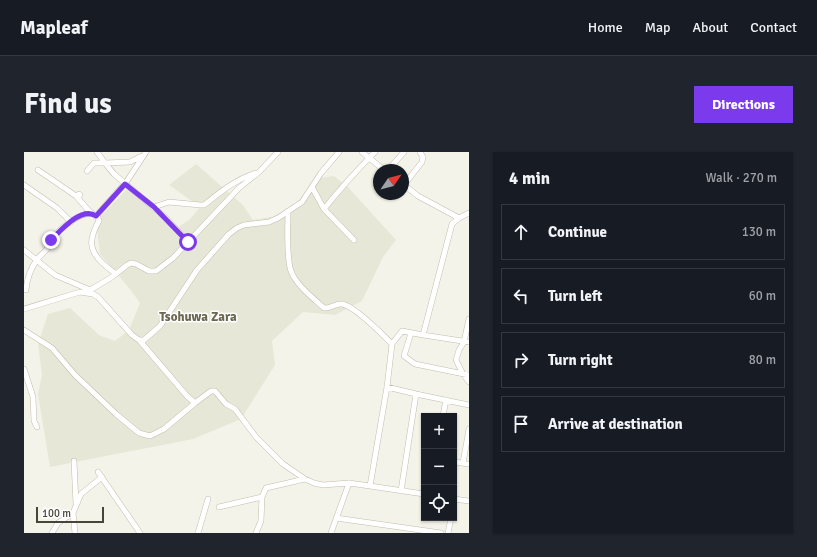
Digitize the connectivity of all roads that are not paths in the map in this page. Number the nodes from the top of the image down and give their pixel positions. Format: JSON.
{"nodes":[{"id":1,"x":97,"y":152,"type":"edge"},
{"id":2,"x":278,"y":152,"type":"edge"},
{"id":3,"x":339,"y":152,"type":"edge"},
{"id":4,"x":362,"y":152,"type":"edge"},
{"id":5,"x":375,"y":152,"type":"edge"},
{"id":6,"x":404,"y":152,"type":"edge"},
{"id":7,"x":420,"y":152,"type":"edge"},
{"id":8,"x":144,"y":154,"type":"edge"},
{"id":9,"x":369,"y":158,"type":"junction"},
{"id":10,"x":105,"y":163,"type":"junction"},
{"id":11,"x":376,"y":164,"type":"edge"},
{"id":12,"x":393,"y":164,"type":"edge"},
{"id":13,"x":38,"y":170,"type":"dead end"},
{"id":14,"x":87,"y":171,"type":"dead end"},
{"id":15,"x":259,"y":172,"type":"junction"},
{"id":16,"x":409,"y":179,"type":"edge"},
{"id":17,"x":125,"y":184,"type":"junction"},
{"id":18,"x":24,"y":185,"type":"edge"},
{"id":19,"x":312,"y":187,"type":"junction"},
{"id":20,"x":409,"y":189,"type":"edge"},
{"id":21,"x":154,"y":207,"type":"junction"},
{"id":22,"x":324,"y":209,"type":"junction"},
{"id":23,"x":288,"y":211,"type":"junction"},
{"id":24,"x":469,"y":213,"type":"edge"},
{"id":25,"x":94,"y":215,"type":"junction"},
{"id":26,"x":459,"y":218,"type":"junction"},
{"id":27,"x":71,"y":222,"type":"junction"},
{"id":28,"x":354,"y":240,"type":"dead end"},
{"id":29,"x":188,"y":242,"type":"junction"},
{"id":30,"x":24,"y":250,"type":"edge"},
{"id":31,"x":36,"y":260,"type":"junction"},
{"id":32,"x":116,"y":274,"type":"junction"},
{"id":33,"x":25,"y":291,"type":"edge"},
{"id":34,"x":88,"y":291,"type":"junction"},
{"id":35,"x":24,"y":309,"type":"edge"},
{"id":36,"x":469,"y":319,"type":"edge"},
{"id":37,"x":24,"y":330,"type":"edge"},
{"id":38,"x":411,"y":333,"type":"junction"},
{"id":39,"x":422,"y":335,"type":"junction"},
{"id":40,"x":139,"y":340,"type":"junction"},
{"id":41,"x":466,"y":342,"type":"edge"},
{"id":42,"x":392,"y":344,"type":"junction"},
{"id":43,"x":24,"y":369,"type":"edge"},
{"id":44,"x":466,"y":375,"type":"edge"},
{"id":45,"x":469,"y":382,"type":"edge"},
{"id":46,"x":387,"y":387,"type":"junction"},
{"id":47,"x":416,"y":394,"type":"junction"},
{"id":48,"x":446,"y":400,"type":"junction"},
{"id":49,"x":195,"y":404,"type":"junction"},
{"id":50,"x":469,"y":405,"type":"edge"},
{"id":51,"x":444,"y":413,"type":"edge"},
{"id":52,"x":37,"y":427,"type":"dead end"},
{"id":53,"x":469,"y":429,"type":"edge"},
{"id":54,"x":74,"y":461,"type":"dead end"},
{"id":55,"x":466,"y":464,"type":"edge"},
{"id":56,"x":98,"y":472,"type":"dead end"},
{"id":57,"x":102,"y":477,"type":"junction"},
{"id":58,"x":305,"y":479,"type":"junction"},
{"id":59,"x":349,"y":483,"type":"junction"},
{"id":60,"x":370,"y":486,"type":"junction"},
{"id":61,"x":400,"y":491,"type":"junction"},
{"id":62,"x":421,"y":494,"type":"edge"},
{"id":63,"x":262,"y":497,"type":"junction"},
{"id":64,"x":208,"y":499,"type":"dead end"},
{"id":65,"x":457,"y":500,"type":"edge"},
{"id":66,"x":469,"y":501,"type":"edge"},
{"id":67,"x":76,"y":505,"type":"junction"},
{"id":68,"x":219,"y":507,"type":"dead end"},
{"id":69,"x":73,"y":513,"type":"junction"},
{"id":70,"x":336,"y":518,"type":"junction"},
{"id":71,"x":450,"y":521,"type":"edge"},
{"id":72,"x":52,"y":533,"type":"edge"},
{"id":73,"x":75,"y":533,"type":"edge"},
{"id":74,"x":140,"y":533,"type":"edge"},
{"id":75,"x":198,"y":533,"type":"edge"},
{"id":76,"x":256,"y":533,"type":"edge"},
{"id":77,"x":331,"y":533,"type":"edge"},
{"id":78,"x":441,"y":533,"type":"edge"},
{"id":79,"x":448,"y":533,"type":"edge"}],
"edges":[{"from":1,"to":10,"type":"street"},
{"from":2,"to":15,"type":"street"},
{"from":3,"to":19,"type":"street"},
{"from":4,"to":9,"type":"street"},
{"from":5,"to":9,"type":"street"},
{"from":6,"to":12,"type":"street"},
{"from":7,"to":16,"type":"street"},
{"from":8,"to":10,"type":"street"},
{"from":8,"to":17,"type":"street"},
{"from":9,"to":11,"type":"street"},
{"from":9,"to":22,"type":"street"},
{"from":10,"to":14,"type":"street"},
{"from":10,"to":17,"type":"street"},
{"from":13,"to":25,"type":"street"},
{"from":15,"to":21,"type":"street"},
{"from":15,"to":29,"type":"street"},
{"from":17,"to":21,"type":"street"},
{"from":17,"to":25,"type":"street"},
{"from":18,"to":27,"type":"street"},
{"from":19,"to":22,"type":"street"},
{"from":19,"to":23,"type":"street"},
{"from":20,"to":26,"type":"street"},
{"from":21,"to":29,"type":"street"},
{"from":22,"to":28,"type":"street"},
{"from":23,"to":40,"type":"street"},
{"from":23,"to":42,"type":"street"},
{"from":24,"to":26,"type":"street"},
{"from":25,"to":27,"type":"street"},
{"from":25,"to":32,"type":"street"},
{"from":26,"to":39,"type":"street"},
{"from":27,"to":31,"type":"street"},
{"from":29,"to":32,"type":"street"},
{"from":30,"to":31,"type":"street"},
{"from":31,"to":33,"type":"street"},
{"from":31,"to":34,"type":"street"},
{"from":32,"to":34,"type":"street"},
{"from":34,"to":35,"type":"street"},
{"from":34,"to":40,"type":"street"},
{"from":36,"to":41,"type":"street"},
{"from":37,"to":49,"type":"street"},
{"from":38,"to":39,"type":"street"},
{"from":38,"to":42,"type":"street"},
{"from":38,"to":44,"type":"street"},
{"from":39,"to":41,"type":"street"},
{"from":40,"to":49,"type":"street"},
{"from":41,"to":44,"type":"street"},
{"from":42,"to":46,"type":"street"},
{"from":43,"to":52,"type":"street"},
{"from":44,"to":45,"type":"street"},
{"from":46,"to":47,"type":"street"},
{"from":46,"to":60,"type":"street"},
{"from":47,"to":48,"type":"street"},
{"from":47,"to":61,"type":"street"},
{"from":48,"to":50,"type":"street"},
{"from":48,"to":51,"type":"street"},
{"from":49,"to":58,"type":"street"},
{"from":53,"to":55,"type":"street"},
{"from":54,"to":67,"type":"street"},
{"from":56,"to":57,"type":"street"},
{"from":57,"to":67,"type":"street"},
{"from":57,"to":74,"type":"street"},
{"from":58,"to":59,"type":"street"},
{"from":58,"to":63,"type":"street"},
{"from":59,"to":60,"type":"street"},
{"from":59,"to":70,"type":"street"},
{"from":60,"to":61,"type":"street"},
{"from":61,"to":62,"type":"street"},
{"from":63,"to":68,"type":"street"},
{"from":63,"to":76,"type":"street"},
{"from":64,"to":75,"type":"street"},
{"from":65,"to":66,"type":"street"},
{"from":67,"to":69,"type":"street"},
{"from":69,"to":72,"type":"street"},
{"from":69,"to":73,"type":"street"},
{"from":70,"to":77,"type":"street"},
{"from":70,"to":78,"type":"street"},
{"from":71,"to":79,"type":"street"}]}
